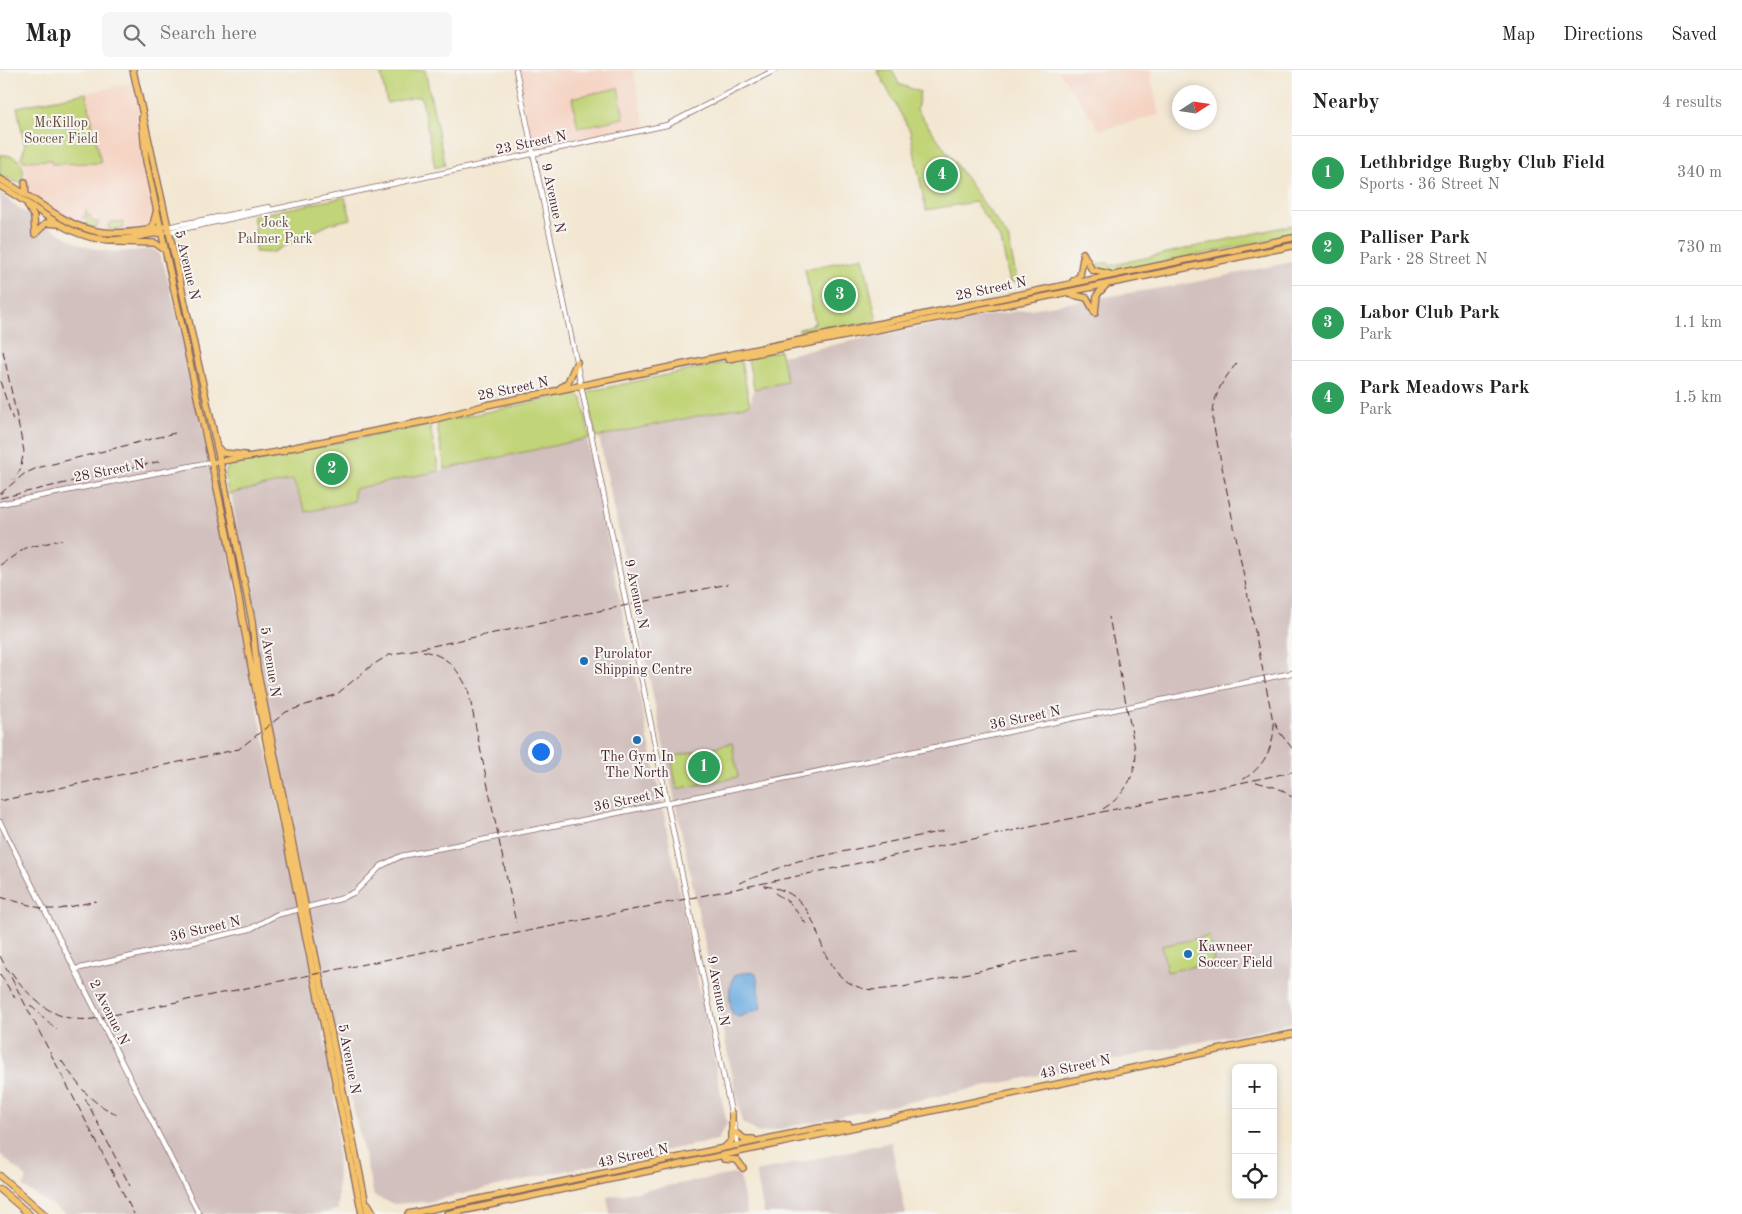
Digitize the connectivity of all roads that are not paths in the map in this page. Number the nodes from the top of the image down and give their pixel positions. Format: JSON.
{"nodes":[{"id":1,"x":133,"y":70,"type":"edge"},
{"id":2,"x":516,"y":70,"type":"edge"},
{"id":3,"x":774,"y":70,"type":"edge"},
{"id":4,"x":142,"y":116,"type":"junction"},
{"id":5,"x":534,"y":153,"type":"junction"},
{"id":6,"x":0,"y":179,"type":"edge"},
{"id":7,"x":0,"y":186,"type":"edge"},
{"id":8,"x":14,"y":188,"type":"junction"},
{"id":9,"x":26,"y":198,"type":"junction"},
{"id":10,"x":156,"y":205,"type":"junction"},
{"id":11,"x":61,"y":225,"type":"junction"},
{"id":12,"x":164,"y":230,"type":"junction"},
{"id":13,"x":145,"y":231,"type":"junction"},
{"id":14,"x":1292,"y":238,"type":"edge"},
{"id":15,"x":103,"y":239,"type":"junction"},
{"id":16,"x":1291,"y":246,"type":"edge"},
{"id":17,"x":166,"y":251,"type":"junction"},
{"id":18,"x":1144,"y":268,"type":"junction"},
{"id":19,"x":1116,"y":274,"type":"junction"},
{"id":20,"x":1089,"y":280,"type":"junction"},
{"id":21,"x":1107,"y":284,"type":"junction"},
{"id":22,"x":1062,"y":286,"type":"junction"},
{"id":23,"x":1090,"y":287,"type":"junction"},
{"id":24,"x":1058,"y":294,"type":"junction"},
{"id":25,"x":1028,"y":300,"type":"junction"},
{"id":26,"x":577,"y":362,"type":"junction"},
{"id":27,"x":696,"y":363,"type":"junction"},
{"id":28,"x":582,"y":386,"type":"junction"},
{"id":29,"x":555,"y":391,"type":"junction"},
{"id":30,"x":215,"y":443,"type":"junction"},
{"id":31,"x":260,"y":455,"type":"junction"},
{"id":32,"x":220,"y":461,"type":"junction"},
{"id":33,"x":211,"y":462,"type":"junction"},
{"id":34,"x":0,"y":504,"type":"edge"},
{"id":35,"x":1292,"y":673,"type":"edge"},
{"id":36,"x":669,"y":802,"type":"junction"},
{"id":37,"x":0,"y":822,"type":"edge"},
{"id":38,"x":304,"y":908,"type":"junction"},
{"id":39,"x":76,"y":969,"type":"junction"},
{"id":40,"x":1292,"y":1034,"type":"edge"},
{"id":41,"x":732,"y":1114,"type":"junction"},
{"id":42,"x":863,"y":1124,"type":"junction"},
{"id":43,"x":736,"y":1133,"type":"junction"},
{"id":44,"x":794,"y":1134,"type":"junction"},
{"id":45,"x":765,"y":1140,"type":"junction"},
{"id":46,"x":738,"y":1145,"type":"junction"},
{"id":47,"x":719,"y":1150,"type":"junction"},
{"id":48,"x":740,"y":1153,"type":"junction"},
{"id":49,"x":715,"y":1158,"type":"junction"},
{"id":50,"x":678,"y":1166,"type":"junction"},
{"id":51,"x":743,"y":1168,"type":"dead end"},
{"id":52,"x":0,"y":1176,"type":"edge"},
{"id":53,"x":540,"y":1186,"type":"junction"},
{"id":54,"x":0,"y":1189,"type":"edge"},
{"id":55,"x":364,"y":1193,"type":"junction"},
{"id":56,"x":359,"y":1200,"type":"junction"},
{"id":57,"x":485,"y":1206,"type":"junction"},
{"id":58,"x":28,"y":1214,"type":"edge"},
{"id":59,"x":44,"y":1214,"type":"edge"},
{"id":60,"x":199,"y":1214,"type":"edge"},
{"id":61,"x":358,"y":1214,"type":"edge"},
{"id":62,"x":362,"y":1214,"type":"edge"},
{"id":63,"x":368,"y":1214,"type":"edge"},
{"id":64,"x":374,"y":1214,"type":"edge"},
{"id":65,"x":408,"y":1214,"type":"edge"},
{"id":66,"x":447,"y":1214,"type":"edge"}],
"edges":[{"from":1,"to":4,"type":"main road","name":"5 Avenue N"},
{"from":2,"to":5,"type":"street","name":"9 Avenue N"},
{"from":3,"to":5,"type":"street","name":"23 Street N"},
{"from":4,"to":10,"type":"main road","name":"5 Avenue N"},
{"from":4,"to":12,"type":"main road","name":"5 Avenue N"},
{"from":5,"to":12,"type":"street","name":"23 Street N"},
{"from":5,"to":26,"type":"street","name":"9 Avenue N"},
{"from":6,"to":8,"type":"main road"},
{"from":7,"to":9,"type":"main road"},
{"from":8,"to":9,"type":"main road"},
{"from":8,"to":9,"type":"main road"},
{"from":9,"to":11,"type":"main road"},
{"from":9,"to":11,"type":"main road"},
{"from":9,"to":13,"type":"main road"},
{"from":10,"to":12,"type":"main road","name":"5 Avenue N"},
{"from":10,"to":13,"type":"main road"},
{"from":11,"to":15,"type":"main road"},
{"from":12,"to":13,"type":"main road"},
{"from":12,"to":15,"type":"main road"},
{"from":12,"to":17,"type":"main road","name":"5 Avenue N"},
{"from":12,"to":30,"type":"main road","name":"5 Avenue N"},
{"from":14,"to":18,"type":"main road","name":"28 Street N"},
{"from":15,"to":17,"type":"main road"},
{"from":16,"to":21,"type":"main road","name":"28 Street N"},
{"from":17,"to":33,"type":"main road","name":"5 Avenue N"},
{"from":18,"to":19,"type":"main road","name":"28 Street N"},
{"from":18,"to":23,"type":"main road"},
{"from":19,"to":20,"type":"main road","name":"28 Street N"},
{"from":19,"to":22,"type":"main road"},
{"from":20,"to":22,"type":"main road","name":"28 Street N"},
{"from":20,"to":25,"type":"main road"},
{"from":21,"to":23,"type":"main road","name":"28 Street N"},
{"from":21,"to":24,"type":"main road"},
{"from":22,"to":27,"type":"main road","name":"28 Street N"},
{"from":23,"to":24,"type":"main road","name":"28 Street N"},
{"from":24,"to":25,"type":"main road","name":"28 Street N"},
{"from":25,"to":27,"type":"main road","name":"28 Street N"},
{"from":26,"to":28,"type":"street","name":"9 Avenue N"},
{"from":26,"to":29,"type":"main road"},
{"from":27,"to":28,"type":"main road","name":"28 Street N"},
{"from":28,"to":29,"type":"main road","name":"28 Street N"},
{"from":28,"to":36,"type":"street","name":"9 Avenue N"},
{"from":29,"to":31,"type":"main road","name":"28 Street N"},
{"from":30,"to":31,"type":"main road"},
{"from":30,"to":32,"type":"main road","name":"5 Avenue N"},
{"from":31,"to":32,"type":"main road","name":"28 Street N"},
{"from":32,"to":33,"type":"main road","name":"28 Street N"},
{"from":32,"to":38,"type":"main road","name":"5 Avenue N"},
{"from":33,"to":34,"type":"street","name":"28 Street N"},
{"from":33,"to":38,"type":"main road","name":"5 Avenue N"},
{"from":35,"to":36,"type":"street","name":"36 Street N"},
{"from":36,"to":38,"type":"street","name":"36 Street N"},
{"from":36,"to":41,"type":"street","name":"9 Avenue N"},
{"from":37,"to":39,"type":"street","name":"2 Avenue N"},
{"from":38,"to":39,"type":"street","name":"36 Street N"},
{"from":38,"to":55,"type":"main road","name":"5 Avenue N"},
{"from":38,"to":56,"type":"main road","name":"5 Avenue N"},
{"from":39,"to":60,"type":"street","name":"2 Avenue N"},
{"from":40,"to":42,"type":"main road","name":"43 Street N"},
{"from":41,"to":43,"type":"street","name":"9 Avenue N"},
{"from":41,"to":47,"type":"main road"},
{"from":42,"to":44,"type":"main road","name":"43 Street N"},
{"from":42,"to":48,"type":"main road","name":"43 Street N"},
{"from":43,"to":45,"type":"main road"},
{"from":43,"to":46,"type":"street","name":"9 Avenue N"},
{"from":44,"to":45,"type":"main road","name":"43 Street N"},
{"from":44,"to":48,"type":"main road"},
{"from":45,"to":46,"type":"main road","name":"43 Street N"},
{"from":46,"to":47,"type":"main road","name":"43 Street N"},
{"from":46,"to":48,"type":"street","name":"9 Avenue N"},
{"from":46,"to":50,"type":"main road"},
{"from":47,"to":53,"type":"main road","name":"43 Street N"},
{"from":48,"to":49,"type":"main road","name":"43 Street N"},
{"from":49,"to":50,"type":"main road","name":"43 Street N"},
{"from":49,"to":51,"type":"main road"},
{"from":50,"to":57,"type":"main road","name":"43 Street N"},
{"from":52,"to":59,"type":"highway"},
{"from":53,"to":57,"type":"main road"},
{"from":53,"to":65,"type":"main road","name":"43 Street N"},
{"from":54,"to":58,"type":"highway"},
{"from":55,"to":63,"type":"main road","name":"5 Avenue N"},
{"from":55,"to":64,"type":"main road"},
{"from":56,"to":61,"type":"main road"},
{"from":56,"to":62,"type":"main road","name":"5 Avenue N"},
{"from":57,"to":66,"type":"main road","name":"43 Street N"}]}
